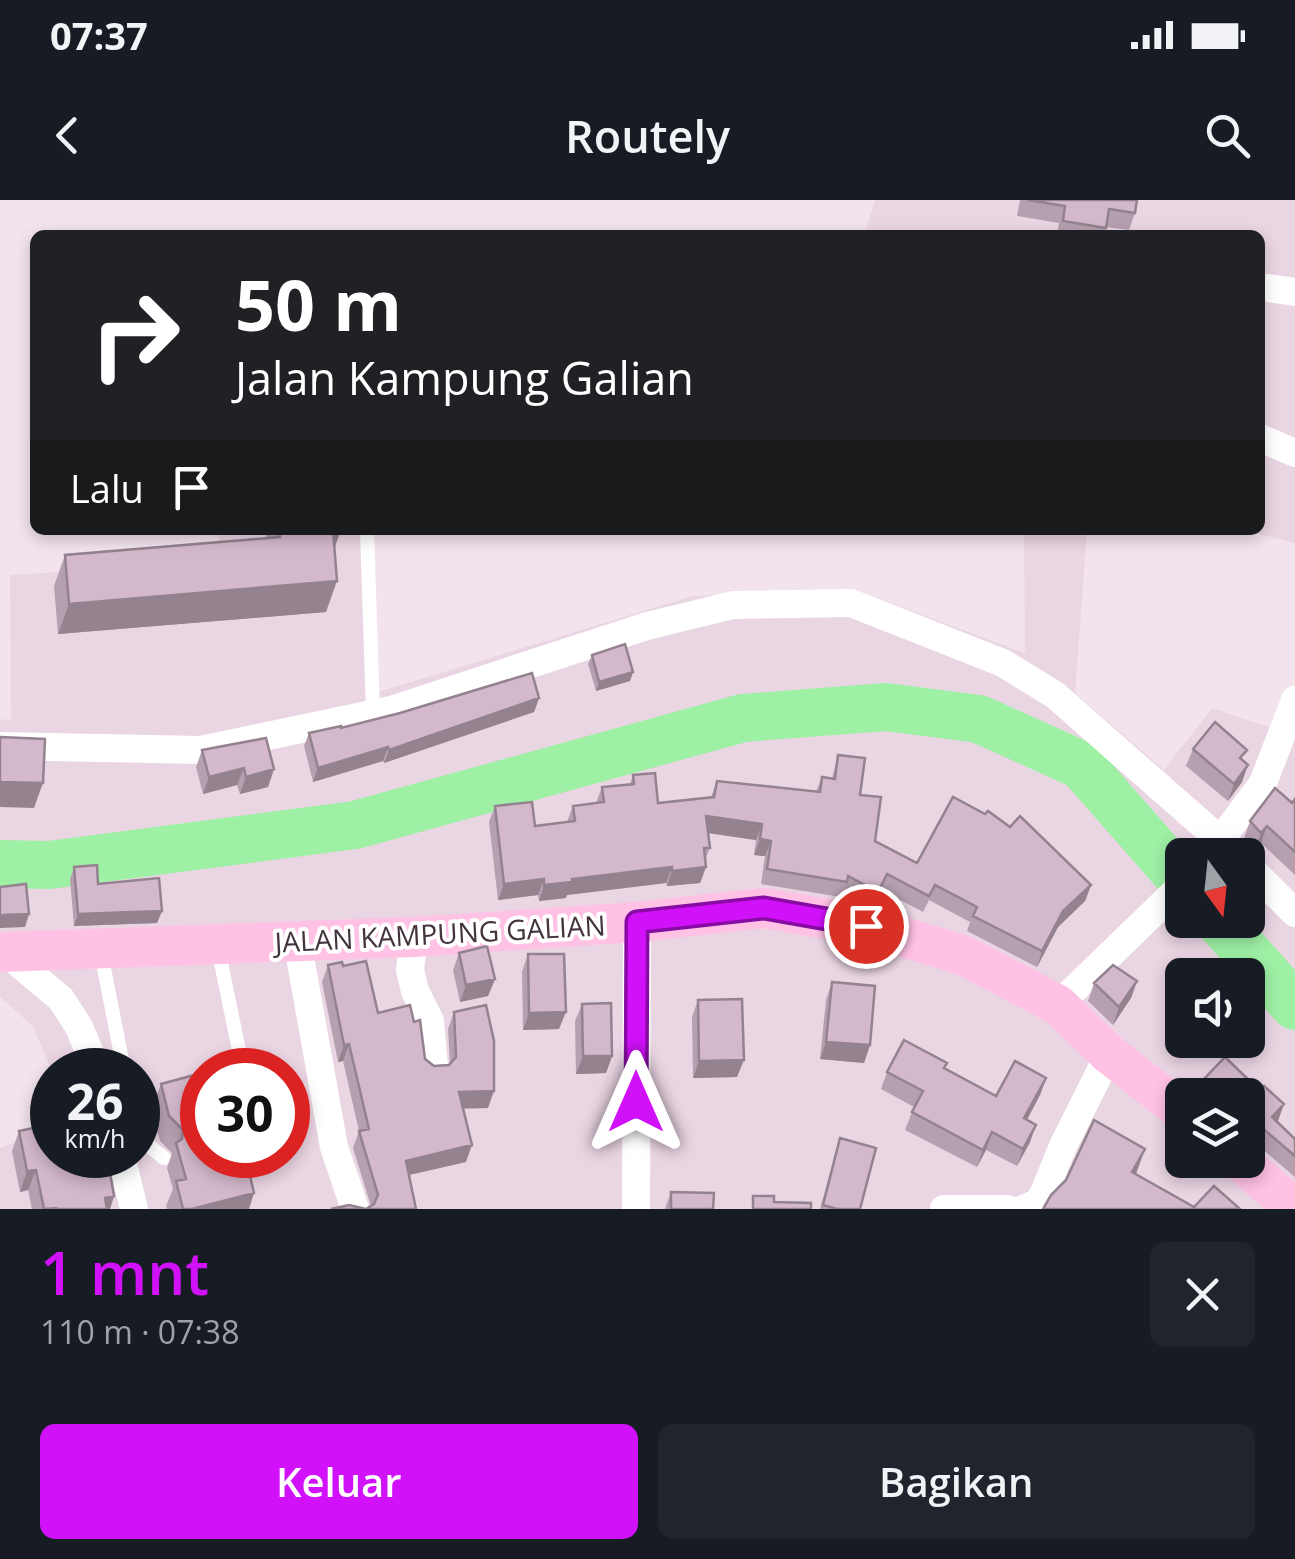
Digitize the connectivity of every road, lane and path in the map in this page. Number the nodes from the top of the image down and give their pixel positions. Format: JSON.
{"nodes":[{"id":1,"x":1265,"y":288,"type":"edge"},
{"id":2,"x":1295,"y":292,"type":"edge"},
{"id":3,"x":1265,"y":440,"type":"edge"},
{"id":4,"x":1295,"y":453,"type":"edge"},
{"id":5,"x":368,"y":535,"type":"edge"},
{"id":6,"x":1295,"y":700,"type":"edge"},
{"id":7,"x":373,"y":714,"type":"junction"},
{"id":8,"x":0,"y":746,"type":"edge"},
{"id":9,"x":1209,"y":838,"type":"edge"},
{"id":10,"x":1229,"y":838,"type":"edge"},
{"id":11,"x":1265,"y":883,"type":"edge"},
{"id":12,"x":1165,"y":902,"type":"edge"},
{"id":13,"x":1295,"y":912,"type":"edge"},
{"id":14,"x":637,"y":922,"type":"junction"},
{"id":15,"x":414,"y":937,"type":"junction"},
{"id":16,"x":297,"y":940,"type":"junction"},
{"id":17,"x":217,"y":942,"type":"junction"},
{"id":18,"x":100,"y":949,"type":"junction"},
{"id":19,"x":2,"y":952,"type":"edge"},
{"id":20,"x":1058,"y":1004,"type":"junction"},
{"id":21,"x":88,"y":1048,"type":"edge"},
{"id":22,"x":120,"y":1048,"type":"edge"},
{"id":23,"x":239,"y":1048,"type":"edge"},
{"id":24,"x":1109,"y":1054,"type":"junction"},
{"id":25,"x":434,"y":1067,"type":"edge"},
{"id":26,"x":1165,"y":1098,"type":"edge"},
{"id":27,"x":160,"y":1155,"type":"edge"},
{"id":28,"x":164,"y":1158,"type":"dead end"},
{"id":29,"x":127,"y":1178,"type":"edge"},
{"id":30,"x":1259,"y":1178,"type":"edge"},
{"id":31,"x":134,"y":1209,"type":"edge"},
{"id":32,"x":355,"y":1209,"type":"edge"},
{"id":33,"x":636,"y":1209,"type":"edge"},
{"id":34,"x":944,"y":1209,"type":"edge"},
{"id":35,"x":1007,"y":1209,"type":"edge"},
{"id":36,"x":1023,"y":1209,"type":"edge"},
{"id":37,"x":1295,"y":1209,"type":"edge"}],
"edges":[{"from":1,"to":2,"type":"street"},
{"from":3,"to":4,"type":"street"},
{"from":5,"to":7,"type":"lane"},
{"from":6,"to":10,"type":"street"},
{"from":7,"to":8,"type":"street"},
{"from":7,"to":9,"type":"street"},
{"from":11,"to":13,"type":"street"},
{"from":12,"to":20,"type":"street"},
{"from":14,"to":15,"type":"main road","name":"JALAN KAMPUNG GALIAN"},
{"from":14,"to":20,"type":"main road","name":"JALAN KAMPUNG GALIAN"},
{"from":14,"to":33,"type":"street"},
{"from":15,"to":16,"type":"main road","name":"JALAN KAMPUNG GALIAN"},
{"from":15,"to":25,"type":"street"},
{"from":16,"to":17,"type":"main road","name":"JALAN KAMPUNG GALIAN"},
{"from":16,"to":32,"type":"street"},
{"from":17,"to":18,"type":"main road","name":"JALAN KAMPUNG GALIAN"},
{"from":17,"to":23,"type":"lane"},
{"from":18,"to":19,"type":"main road","name":"JALAN KAMPUNG GALIAN"},
{"from":18,"to":22,"type":"lane"},
{"from":19,"to":21,"type":"street"},
{"from":20,"to":24,"type":"main road","name":"JALAN KAMPUNG GALIAN"},
{"from":24,"to":26,"type":"main road","name":"JALAN KAMPUNG GALIAN"},
{"from":24,"to":36,"type":"street"},
{"from":27,"to":28,"type":"lane"},
{"from":29,"to":31,"type":"street"},
{"from":30,"to":37,"type":"main road"},
{"from":34,"to":35,"type":"street"}]}
